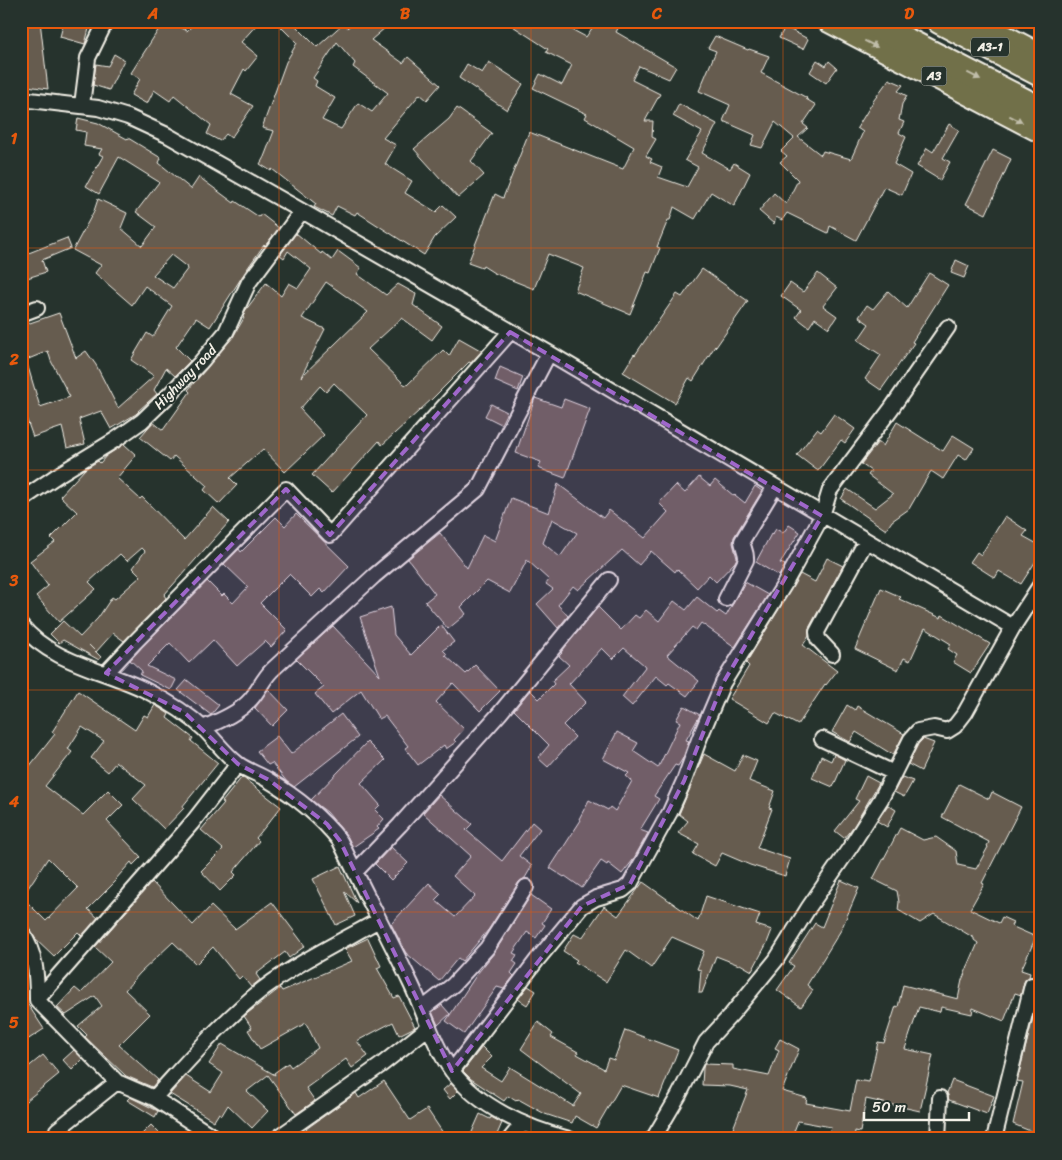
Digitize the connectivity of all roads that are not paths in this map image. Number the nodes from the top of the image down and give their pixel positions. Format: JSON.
{"nodes":[{"id":1,"x":106,"y":21,"type":"edge"},
{"id":2,"x":828,"y":21,"type":"edge"},
{"id":3,"x":868,"y":21,"type":"edge"},
{"id":4,"x":976,"y":21,"type":"edge"},
{"id":5,"x":946,"y":24,"type":"edge"},
{"id":6,"x":1041,"y":55,"type":"edge"},
{"id":7,"x":936,"y":56,"type":"junction"},
{"id":8,"x":1041,"y":74,"type":"edge"},
{"id":9,"x":21,"y":99,"type":"edge"},
{"id":10,"x":82,"y":105,"type":"junction"},
{"id":11,"x":1041,"y":110,"type":"edge"},
{"id":12,"x":1041,"y":132,"type":"edge"},
{"id":13,"x":302,"y":211,"type":"junction"},
{"id":14,"x":37,"y":308,"type":"dead end"},
{"id":15,"x":21,"y":314,"type":"edge"},
{"id":16,"x":948,"y":327,"type":"dead end"},
{"id":17,"x":510,"y":332,"type":"junction"},
{"id":18,"x":549,"y":353,"type":"junction"},
{"id":19,"x":774,"y":488,"type":"junction"},
{"id":20,"x":21,"y":500,"type":"edge"},
{"id":21,"x":822,"y":516,"type":"junction"},
{"id":22,"x":866,"y":541,"type":"junction"},
{"id":23,"x":609,"y":580,"type":"dead end"},
{"id":24,"x":1041,"y":584,"type":"edge"},
{"id":25,"x":726,"y":600,"type":"dead end"},
{"id":26,"x":21,"y":625,"type":"edge"},
{"id":27,"x":1013,"y":627,"type":"junction"},
{"id":28,"x":832,"y":654,"type":"dead end"},
{"id":29,"x":106,"y":674,"type":"junction"},
{"id":30,"x":203,"y":728,"type":"junction"},
{"id":31,"x":822,"y":740,"type":"dead end"},
{"id":32,"x":238,"y":764,"type":"junction"},
{"id":33,"x":894,"y":773,"type":"junction"},
{"id":34,"x":355,"y":872,"type":"junction"},
{"id":35,"x":526,"y":887,"type":"dead end"},
{"id":36,"x":379,"y":920,"type":"junction"},
{"id":37,"x":21,"y":931,"type":"edge"},
{"id":38,"x":1032,"y":986,"type":"dead end"},
{"id":39,"x":37,"y":1000,"type":"junction"},
{"id":40,"x":422,"y":1009,"type":"junction"},
{"id":41,"x":429,"y":1027,"type":"junction"},
{"id":42,"x":452,"y":1071,"type":"junction"},
{"id":43,"x":118,"y":1082,"type":"junction"},
{"id":44,"x":154,"y":1098,"type":"junction"},
{"id":45,"x":940,"y":1098,"type":"dead end"},
{"id":46,"x":523,"y":1123,"type":"junction"},
{"id":47,"x":57,"y":1130,"type":"dead end"},
{"id":48,"x":217,"y":1139,"type":"edge"},
{"id":49,"x":276,"y":1139,"type":"edge"},
{"id":50,"x":510,"y":1139,"type":"edge"},
{"id":51,"x":568,"y":1139,"type":"edge"},
{"id":52,"x":652,"y":1139,"type":"edge"},
{"id":53,"x":938,"y":1139,"type":"edge"},
{"id":54,"x":994,"y":1139,"type":"edge"}],
"edges":[{"from":1,"to":10,"type":"street"},
{"from":2,"to":12,"type":"main road","number":"A3","one_way":true},
{"from":3,"to":7,"type":"highway","number":"A3-1"},
{"from":4,"to":6,"type":"main road"},
{"from":5,"to":7,"type":"highway"},
{"from":5,"to":8,"type":"highway","number":"A3-1"},
{"from":7,"to":11,"type":"highway","number":"A3-1","one_way":true},
{"from":9,"to":10,"type":"street"},
{"from":10,"to":13,"type":"street"},
{"from":13,"to":17,"type":"street"},
{"from":13,"to":20,"type":"street","name":"Highway road"},
{"from":14,"to":15,"type":"street"},
{"from":16,"to":21,"type":"street"},
{"from":17,"to":18,"type":"street"},
{"from":17,"to":29,"type":"street"},
{"from":18,"to":19,"type":"street"},
{"from":18,"to":30,"type":"street"},
{"from":19,"to":21,"type":"street"},
{"from":19,"to":25,"type":"street"},
{"from":21,"to":22,"type":"street"},
{"from":21,"to":42,"type":"street"},
{"from":22,"to":27,"type":"street"},
{"from":22,"to":28,"type":"street"},
{"from":23,"to":34,"type":"street"},
{"from":24,"to":27,"type":"street"},
{"from":26,"to":29,"type":"street"},
{"from":27,"to":33,"type":"street"},
{"from":29,"to":30,"type":"street"},
{"from":30,"to":32,"type":"street"},
{"from":31,"to":33,"type":"street"},
{"from":32,"to":34,"type":"street"},
{"from":32,"to":39,"type":"street"},
{"from":33,"to":52,"type":"street"},
{"from":34,"to":36,"type":"street"},
{"from":35,"to":40,"type":"street"},
{"from":36,"to":40,"type":"street"},
{"from":36,"to":44,"type":"street"},
{"from":37,"to":39,"type":"street"},
{"from":38,"to":54,"type":"street"},
{"from":39,"to":43,"type":"street"},
{"from":40,"to":41,"type":"street"},
{"from":41,"to":42,"type":"street"},
{"from":41,"to":49,"type":"street"},
{"from":42,"to":46,"type":"street"},
{"from":43,"to":44,"type":"street"},
{"from":43,"to":47,"type":"street"},
{"from":44,"to":48,"type":"street"},
{"from":45,"to":53,"type":"street"},
{"from":46,"to":50,"type":"street"},
{"from":46,"to":51,"type":"street"}]}
